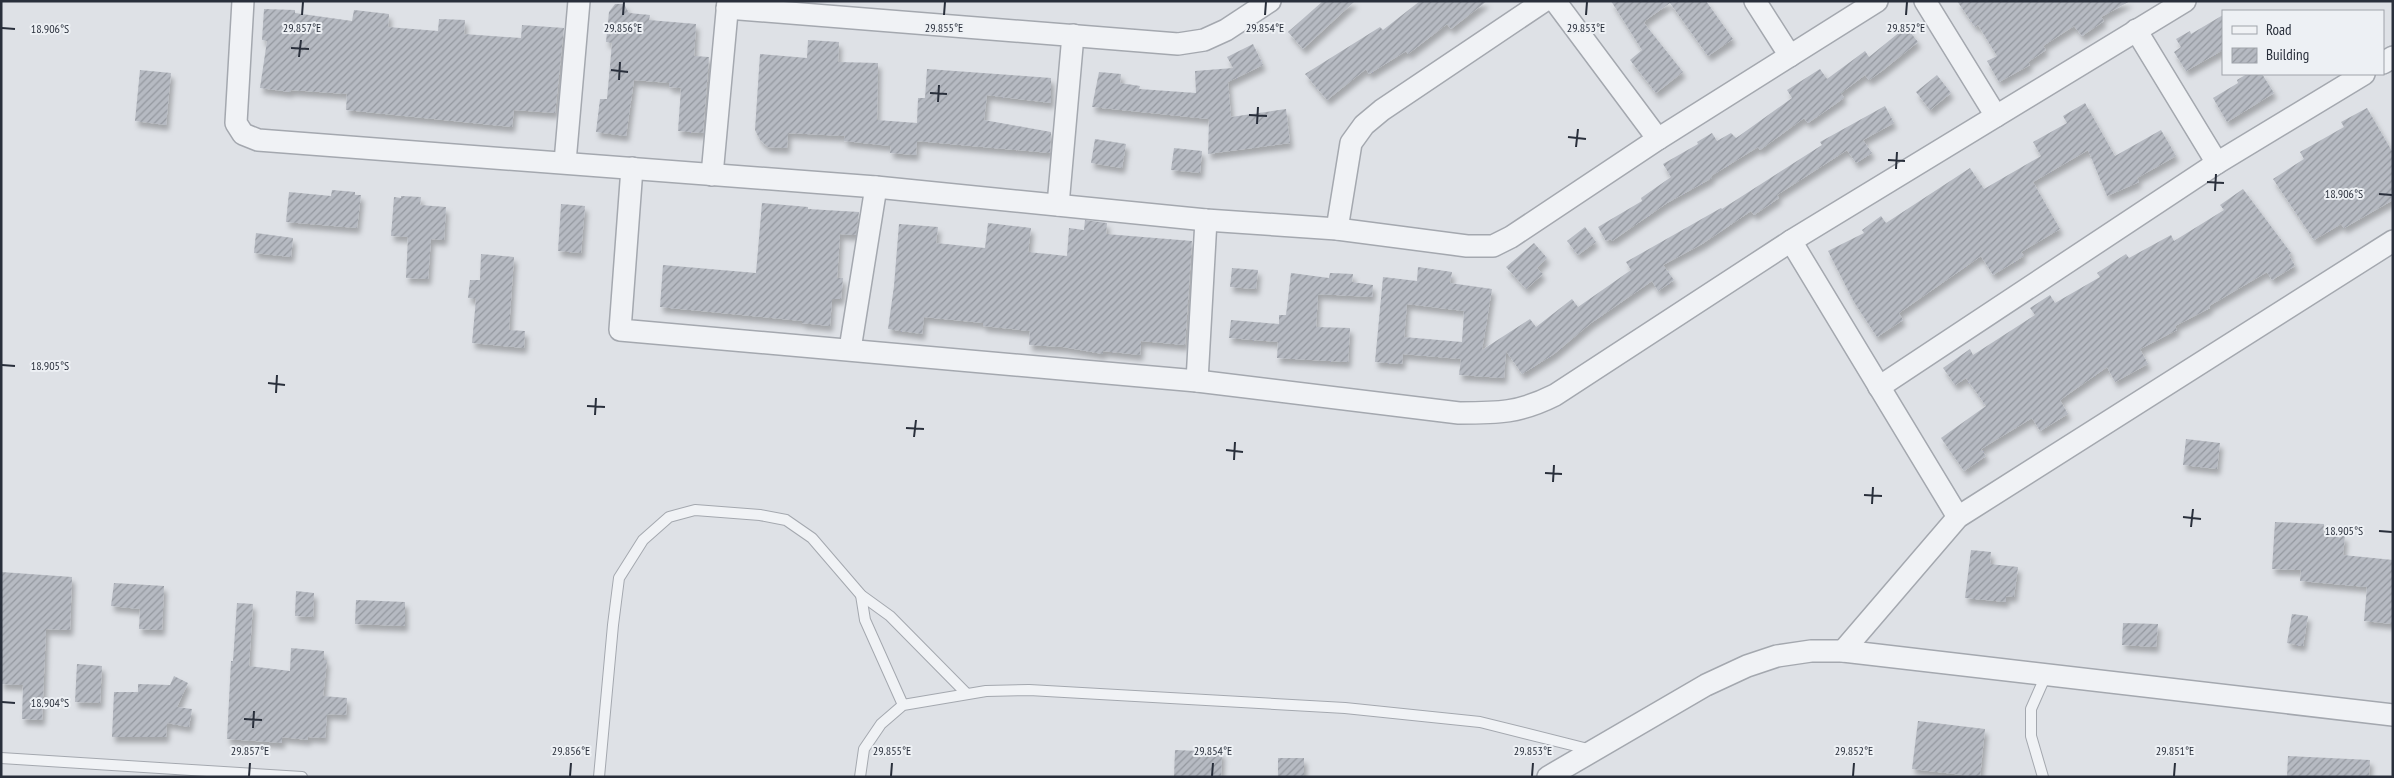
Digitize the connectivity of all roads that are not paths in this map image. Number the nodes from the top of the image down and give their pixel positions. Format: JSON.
{"nodes":[{"id":1,"x":243,"y":1,"type":"edge"},
{"id":2,"x":579,"y":1,"type":"edge"},
{"id":3,"x":1270,"y":1,"type":"edge"},
{"id":4,"x":1544,"y":1,"type":"edge"},
{"id":5,"x":1555,"y":1,"type":"edge"},
{"id":6,"x":1754,"y":1,"type":"edge"},
{"id":7,"x":1877,"y":1,"type":"edge"},
{"id":8,"x":1925,"y":1,"type":"edge"},
{"id":9,"x":2185,"y":1,"type":"edge"},
{"id":10,"x":728,"y":5,"type":"edge"},
{"id":11,"x":2136,"y":30,"type":"junction"},
{"id":12,"x":1073,"y":35,"type":"junction"},
{"id":13,"x":1790,"y":56,"type":"junction"},
{"id":14,"x":2362,"y":75,"type":"edge"},
{"id":15,"x":1996,"y":116,"type":"junction"},
{"id":16,"x":1658,"y":138,"type":"junction"},
{"id":17,"x":566,"y":162,"type":"junction"},
{"id":18,"x":2217,"y":163,"type":"junction"},
{"id":19,"x":632,"y":168,"type":"junction"},
{"id":20,"x":712,"y":175,"type":"junction"},
{"id":21,"x":876,"y":187,"type":"junction"},
{"id":22,"x":1058,"y":205,"type":"junction"},
{"id":23,"x":1206,"y":220,"type":"junction"},
{"id":24,"x":1337,"y":229,"type":"junction"},
{"id":25,"x":1791,"y":241,"type":"junction"},
{"id":26,"x":2393,"y":241,"type":"edge"},
{"id":27,"x":850,"y":349,"type":"junction"},
{"id":28,"x":1197,"y":381,"type":"junction"},
{"id":29,"x":1879,"y":387,"type":"junction"},
{"id":30,"x":1958,"y":517,"type":"junction"},
{"id":31,"x":861,"y":594,"type":"junction"},
{"id":32,"x":1843,"y":651,"type":"junction"},
{"id":33,"x":2046,"y":675,"type":"junction"},
{"id":34,"x":967,"y":694,"type":"junction"},
{"id":35,"x":904,"y":705,"type":"junction"},
{"id":36,"x":2393,"y":715,"type":"edge"},
{"id":37,"x":1596,"y":750,"type":"junction"},
{"id":38,"x":1,"y":758,"type":"edge"},
{"id":39,"x":302,"y":777,"type":"edge"},
{"id":40,"x":599,"y":777,"type":"edge"},
{"id":41,"x":860,"y":777,"type":"edge"},
{"id":42,"x":1548,"y":777,"type":"edge"},
{"id":43,"x":2043,"y":777,"type":"edge"}],
"edges":[{"from":1,"to":17,"type":"street"},
{"from":2,"to":17,"type":"street"},
{"from":3,"to":12,"type":"street"},
{"from":4,"to":24,"type":"street"},
{"from":5,"to":16,"type":"street"},
{"from":6,"to":13,"type":"street"},
{"from":7,"to":13,"type":"street"},
{"from":8,"to":15,"type":"street"},
{"from":9,"to":11,"type":"street"},
{"from":10,"to":12,"type":"street"},
{"from":10,"to":20,"type":"street"},
{"from":11,"to":15,"type":"street"},
{"from":11,"to":18,"type":"street"},
{"from":12,"to":22,"type":"street"},
{"from":13,"to":16,"type":"street"},
{"from":14,"to":18,"type":"street"},
{"from":15,"to":25,"type":"street"},
{"from":16,"to":24,"type":"street"},
{"from":17,"to":19,"type":"street"},
{"from":18,"to":29,"type":"street"},
{"from":19,"to":20,"type":"street"},
{"from":19,"to":27,"type":"street"},
{"from":20,"to":21,"type":"street"},
{"from":21,"to":22,"type":"street"},
{"from":21,"to":27,"type":"street"},
{"from":22,"to":23,"type":"street"},
{"from":23,"to":24,"type":"street"},
{"from":23,"to":28,"type":"street"},
{"from":25,"to":28,"type":"street"},
{"from":25,"to":29,"type":"street"},
{"from":26,"to":30,"type":"street"},
{"from":27,"to":28,"type":"street"},
{"from":29,"to":30,"type":"street"},
{"from":30,"to":32,"type":"street"},
{"from":31,"to":34,"type":"lane"},
{"from":31,"to":35,"type":"lane"},
{"from":31,"to":40,"type":"lane"},
{"from":32,"to":33,"type":"street"},
{"from":32,"to":37,"type":"street"},
{"from":33,"to":36,"type":"street"},
{"from":33,"to":43,"type":"lane"},
{"from":34,"to":35,"type":"lane"},
{"from":34,"to":37,"type":"lane"},
{"from":35,"to":41,"type":"lane"},
{"from":37,"to":42,"type":"street"},
{"from":38,"to":39,"type":"lane"}]}
